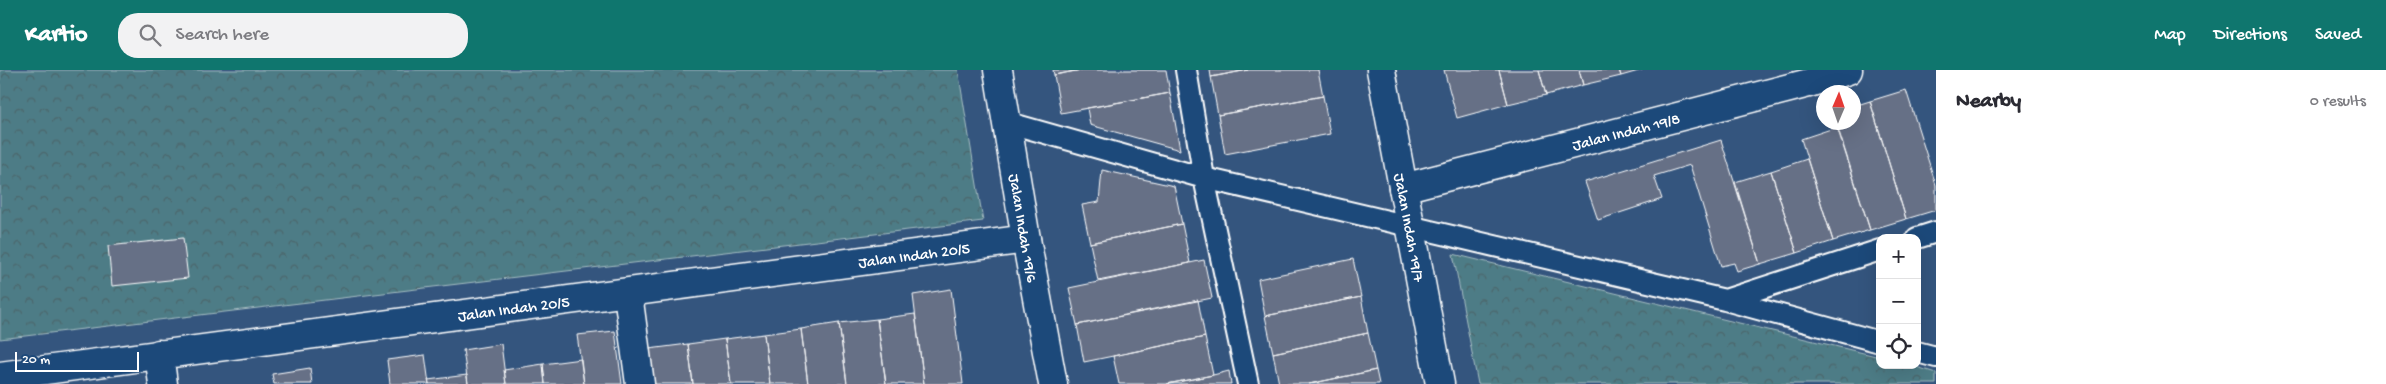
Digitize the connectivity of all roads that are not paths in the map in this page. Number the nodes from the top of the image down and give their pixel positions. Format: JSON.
{"nodes":[{"id":1,"x":998,"y":70,"type":"edge"},
{"id":2,"x":1186,"y":70,"type":"edge"},
{"id":3,"x":1381,"y":70,"type":"edge"},
{"id":4,"x":1848,"y":70,"type":"edge"},
{"id":5,"x":1807,"y":76,"type":"edge"},
{"id":6,"x":1006,"y":122,"type":"junction"},
{"id":7,"x":1204,"y":178,"type":"junction"},
{"id":8,"x":1403,"y":188,"type":"junction"},
{"id":9,"x":1409,"y":224,"type":"junction"},
{"id":10,"x":1936,"y":232,"type":"edge"},
{"id":11,"x":1921,"y":237,"type":"edge"},
{"id":12,"x":1026,"y":239,"type":"junction"},
{"id":13,"x":1876,"y":251,"type":"edge"},
{"id":14,"x":628,"y":294,"type":"junction"},
{"id":15,"x":1725,"y":300,"type":"junction"},
{"id":16,"x":1876,"y":341,"type":"edge"},
{"id":17,"x":1921,"y":353,"type":"edge"},
{"id":18,"x":159,"y":354,"type":"junction"},
{"id":19,"x":1936,"y":358,"type":"edge"},
{"id":20,"x":0,"y":376,"type":"edge"},
{"id":21,"x":163,"y":384,"type":"edge"},
{"id":22,"x":640,"y":384,"type":"edge"},
{"id":23,"x":1053,"y":384,"type":"edge"},
{"id":24,"x":1248,"y":384,"type":"edge"},
{"id":25,"x":1440,"y":384,"type":"edge"}],
"edges":[{"from":1,"to":6,"type":"street","name":"Jalan Indah 19/6"},
{"from":2,"to":7,"type":"lane"},
{"from":3,"to":8,"type":"street","name":"Jalan Indah 19/7"},
{"from":4,"to":5,"type":"street","name":"Jalan Indah 19/8"},
{"from":5,"to":8,"type":"street","name":"Jalan Indah 19/8"},
{"from":6,"to":7,"type":"lane"},
{"from":6,"to":12,"type":"street","name":"Jalan Indah 19/6"},
{"from":7,"to":9,"type":"lane"},
{"from":7,"to":24,"type":"lane"},
{"from":8,"to":9,"type":"street","name":"Jalan Indah 19/7"},
{"from":9,"to":15,"type":"lane"},
{"from":9,"to":25,"type":"street","name":"Jalan Indah 19/7"},
{"from":10,"to":11,"type":"lane"},
{"from":12,"to":14,"type":"street","name":"Jalan Indah 20/5"},
{"from":12,"to":23,"type":"street","name":"Jalan Indah 19/6"},
{"from":13,"to":15,"type":"lane"},
{"from":14,"to":18,"type":"street","name":"Jalan Indah 20/5"},
{"from":14,"to":22,"type":"street"},
{"from":15,"to":16,"type":"lane"},
{"from":17,"to":19,"type":"lane"},
{"from":18,"to":20,"type":"street","name":"Jalan Indah 20/5"},
{"from":18,"to":21,"type":"street"}]}
